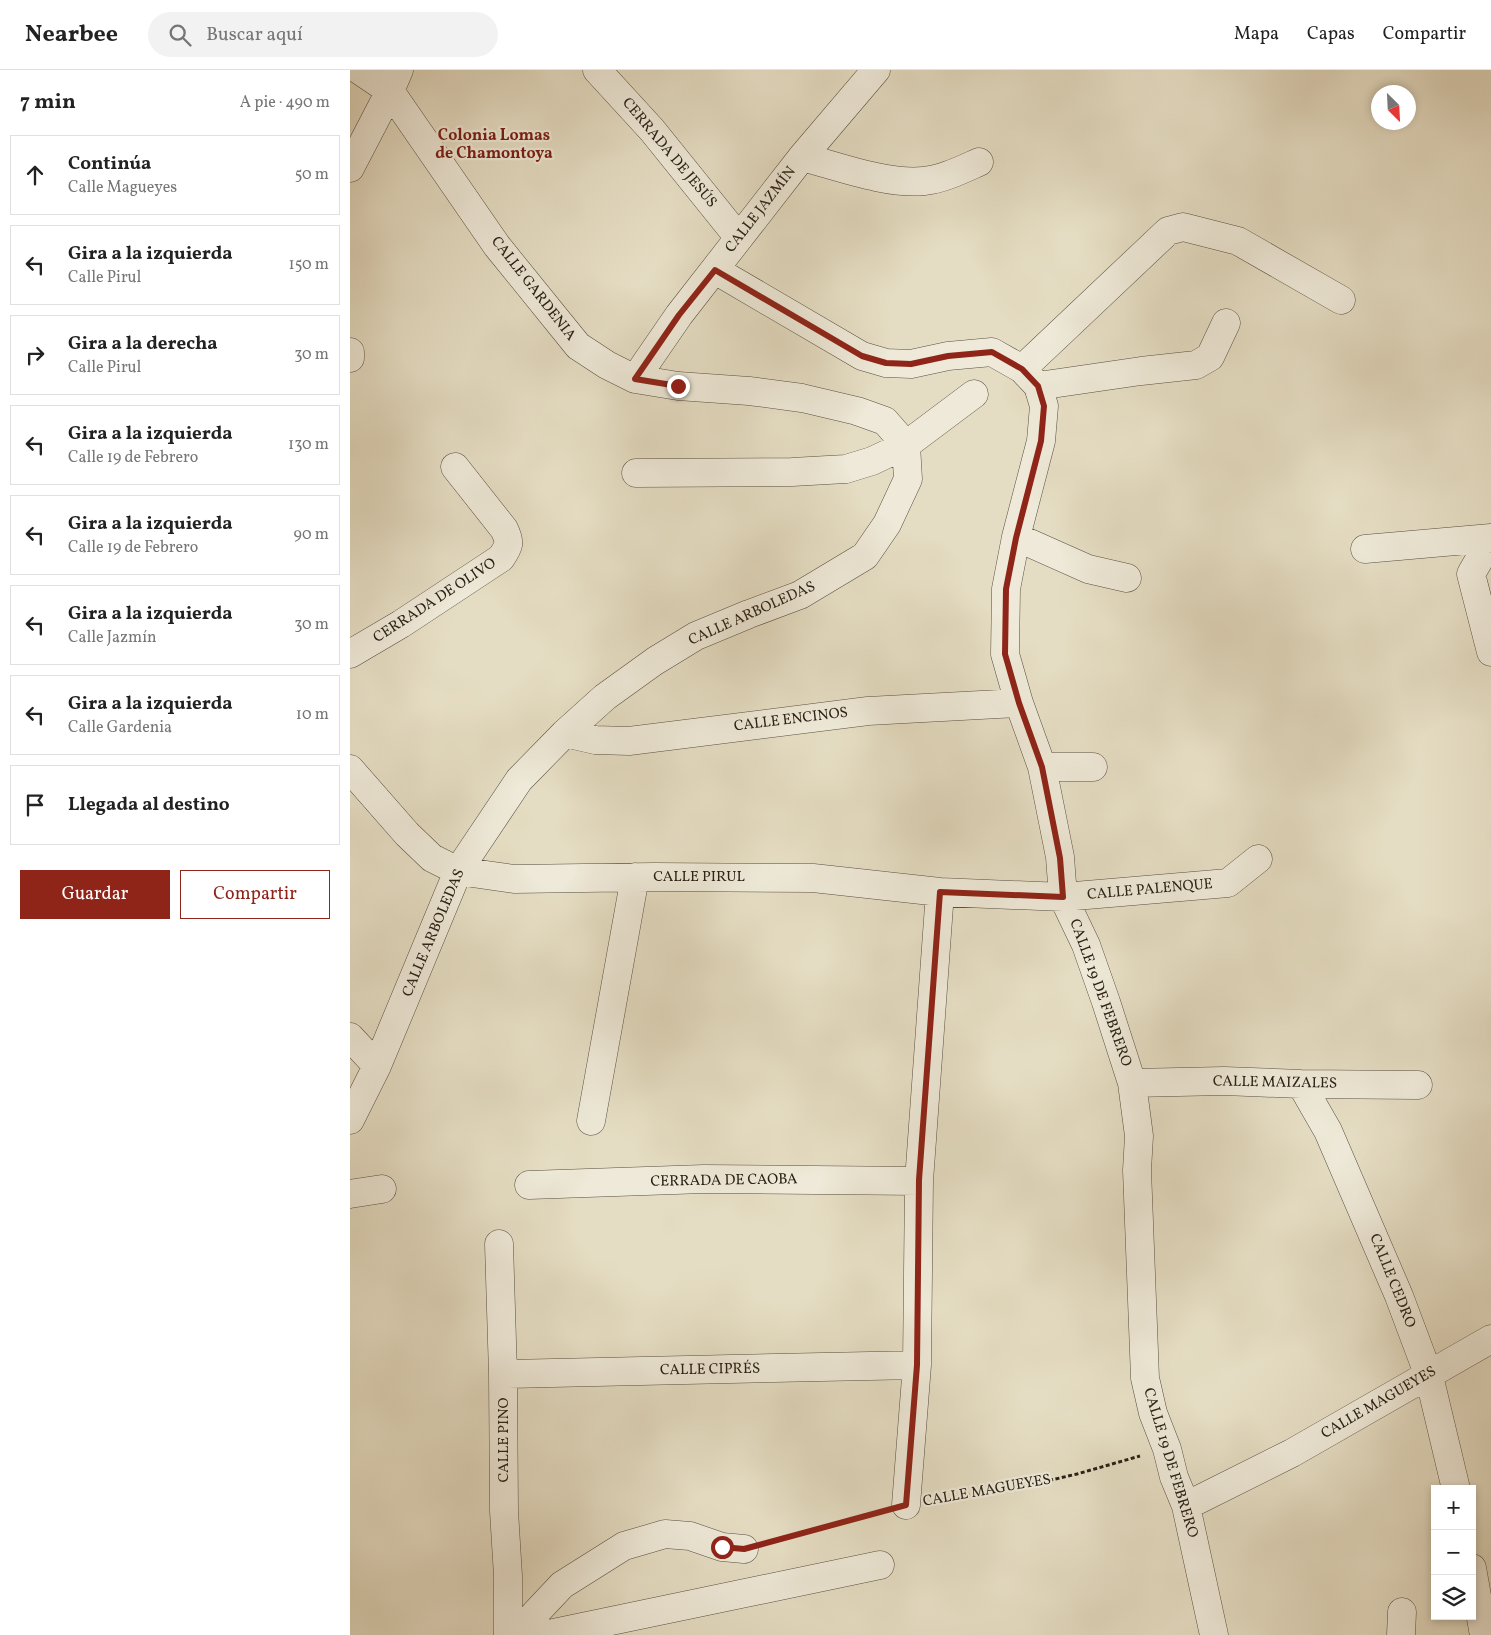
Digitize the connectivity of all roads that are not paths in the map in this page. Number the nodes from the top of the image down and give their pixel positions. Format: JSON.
{"nodes":[{"id":1,"x":359,"y":70,"type":"edge"},
{"id":2,"x":597,"y":70,"type":"edge"},
{"id":3,"x":876,"y":70,"type":"edge"},
{"id":4,"x":394,"y":81,"type":"edge"},
{"id":5,"x":802,"y":157,"type":"junction"},
{"id":6,"x":979,"y":162,"type":"dead end"},
{"id":7,"x":350,"y":168,"type":"edge"},
{"id":8,"x":739,"y":238,"type":"junction"},
{"id":9,"x":715,"y":270,"type":"junction"},
{"id":10,"x":1341,"y":300,"type":"dead end"},
{"id":11,"x":1226,"y":323,"type":"dead end"},
{"id":12,"x":350,"y":352,"type":"edge"},
{"id":13,"x":350,"y":358,"type":"edge"},
{"id":14,"x":1030,"y":377,"type":"junction"},
{"id":15,"x":635,"y":379,"type":"junction"},
{"id":16,"x":974,"y":394,"type":"dead end"},
{"id":17,"x":906,"y":444,"type":"junction"},
{"id":18,"x":455,"y":467,"type":"dead end"},
{"id":19,"x":636,"y":473,"type":"dead end"},
{"id":20,"x":1016,"y":538,"type":"junction"},
{"id":21,"x":1491,"y":539,"type":"edge"},
{"id":22,"x":1365,"y":549,"type":"dead end"},
{"id":23,"x":1127,"y":578,"type":"dead end"},
{"id":24,"x":1491,"y":652,"type":"edge"},
{"id":25,"x":350,"y":654,"type":"edge"},
{"id":26,"x":1019,"y":703,"type":"junction"},
{"id":27,"x":565,"y":733,"type":"junction"},
{"id":28,"x":1042,"y":767,"type":"junction"},
{"id":29,"x":1093,"y":767,"type":"dead end"},
{"id":30,"x":350,"y":769,"type":"edge"},
{"id":31,"x":1258,"y":860,"type":"dead end"},
{"id":32,"x":458,"y":871,"type":"junction"},
{"id":33,"x":635,"y":877,"type":"junction"},
{"id":34,"x":940,"y":892,"type":"junction"},
{"id":35,"x":1063,"y":897,"type":"junction"},
{"id":36,"x":350,"y":1037,"type":"edge"},
{"id":37,"x":377,"y":1066,"type":"junction"},
{"id":38,"x":1132,"y":1083,"type":"junction"},
{"id":39,"x":1301,"y":1084,"type":"junction"},
{"id":40,"x":1418,"y":1085,"type":"dead end"},
{"id":41,"x":350,"y":1120,"type":"edge"},
{"id":42,"x":591,"y":1121,"type":"dead end"},
{"id":43,"x":919,"y":1180,"type":"junction"},
{"id":44,"x":529,"y":1186,"type":"dead end"},
{"id":45,"x":382,"y":1188,"type":"dead end"},
{"id":46,"x":350,"y":1194,"type":"edge"},
{"id":47,"x":500,"y":1244,"type":"dead end"},
{"id":48,"x":1491,"y":1339,"type":"edge"},
{"id":49,"x":917,"y":1365,"type":"junction"},
{"id":50,"x":503,"y":1374,"type":"junction"},
{"id":51,"x":1428,"y":1376,"type":"junction"},
{"id":52,"x":1455,"y":1485,"type":"edge"},
{"id":53,"x":906,"y":1505,"type":"road end"},
{"id":54,"x":1186,"y":1506,"type":"junction"},
{"id":55,"x":744,"y":1549,"type":"road end"},
{"id":56,"x":880,"y":1565,"type":"dead end"},
{"id":57,"x":1473,"y":1575,"type":"edge"},
{"id":58,"x":508,"y":1635,"type":"edge"},
{"id":59,"x":515,"y":1635,"type":"edge"},
{"id":60,"x":544,"y":1635,"type":"edge"},
{"id":61,"x":1214,"y":1635,"type":"edge"},
{"id":62,"x":1484,"y":1635,"type":"edge"}],
"edges":[{"from":1,"to":4,"type":"street"},
{"from":2,"to":8,"type":"street","name":"CERRADA DE JESÚS"},
{"from":3,"to":5,"type":"street","name":"CALLE JAZMÍN"},
{"from":4,"to":7,"type":"street"},
{"from":4,"to":15,"type":"street","name":"CALLE GARDENIA"},
{"from":5,"to":6,"type":"street"},
{"from":5,"to":8,"type":"street","name":"CALLE JAZMÍN"},
{"from":8,"to":9,"type":"street","name":"CALLE JAZMÍN"},
{"from":9,"to":14,"type":"street"},
{"from":9,"to":15,"type":"street","name":"CALLE JAZMÍN"},
{"from":10,"to":14,"type":"street"},
{"from":11,"to":14,"type":"street"},
{"from":12,"to":13,"type":"street"},
{"from":14,"to":20,"type":"street","name":"CALLE 19 DE FEBRERO"},
{"from":15,"to":17,"type":"street","name":"CALLE GARDENIA"},
{"from":16,"to":17,"type":"street"},
{"from":17,"to":19,"type":"street"},
{"from":17,"to":27,"type":"street","name":"CALLE ARBOLEDAS"},
{"from":18,"to":25,"type":"street","name":"CERRADA DE OLIVO"},
{"from":20,"to":23,"type":"street"},
{"from":20,"to":26,"type":"street","name":"CALLE 19 DE FEBRERO"},
{"from":21,"to":22,"type":"street"},
{"from":21,"to":24,"type":"street"},
{"from":26,"to":27,"type":"street","name":"CALLE ENCINOS"},
{"from":26,"to":28,"type":"street","name":"CALLE 19 DE FEBRERO"},
{"from":27,"to":32,"type":"street","name":"CALLE ARBOLEDAS"},
{"from":28,"to":29,"type":"street"},
{"from":28,"to":35,"type":"street","name":"CALLE 19 DE FEBRERO"},
{"from":30,"to":32,"type":"street","name":"CALLE PIRUL"},
{"from":31,"to":35,"type":"street","name":"CALLE PALENQUE"},
{"from":32,"to":33,"type":"street","name":"CALLE PIRUL"},
{"from":32,"to":37,"type":"street","name":"CALLE ARBOLEDAS"},
{"from":33,"to":34,"type":"street","name":"CALLE PIRUL"},
{"from":33,"to":42,"type":"street"},
{"from":34,"to":35,"type":"street","name":"CALLE PIRUL"},
{"from":34,"to":43,"type":"street"},
{"from":35,"to":38,"type":"street","name":"CALLE 19 DE FEBRERO"},
{"from":36,"to":37,"type":"street"},
{"from":37,"to":41,"type":"street","name":"CALLE ARBOLEDAS"},
{"from":38,"to":39,"type":"street","name":"CALLE MAIZALES"},
{"from":38,"to":54,"type":"street","name":"CALLE 19 DE FEBRERO"},
{"from":39,"to":40,"type":"street","name":"CALLE MAIZALES"},
{"from":39,"to":51,"type":"street","name":"CALLE CEDRO"},
{"from":43,"to":44,"type":"street","name":"CERRADA DE CAOBA"},
{"from":43,"to":49,"type":"street"},
{"from":45,"to":46,"type":"street"},
{"from":47,"to":50,"type":"street","name":"CALLE PINO"},
{"from":48,"to":51,"type":"street","name":"CALLE MAGUEYES"},
{"from":49,"to":50,"type":"street","name":"CALLE CIPRÉS"},
{"from":49,"to":53,"type":"street"},
{"from":50,"to":58,"type":"street","name":"CALLE PINO"},
{"from":51,"to":52,"type":"street","name":"CALLE CEDRO"},
{"from":51,"to":54,"type":"street","name":"CALLE MAGUEYES"},
{"from":54,"to":61,"type":"street","name":"CALLE 19 DE FEBRERO"},
{"from":55,"to":59,"type":"street"},
{"from":56,"to":60,"type":"street"},
{"from":57,"to":62,"type":"street"}]}
